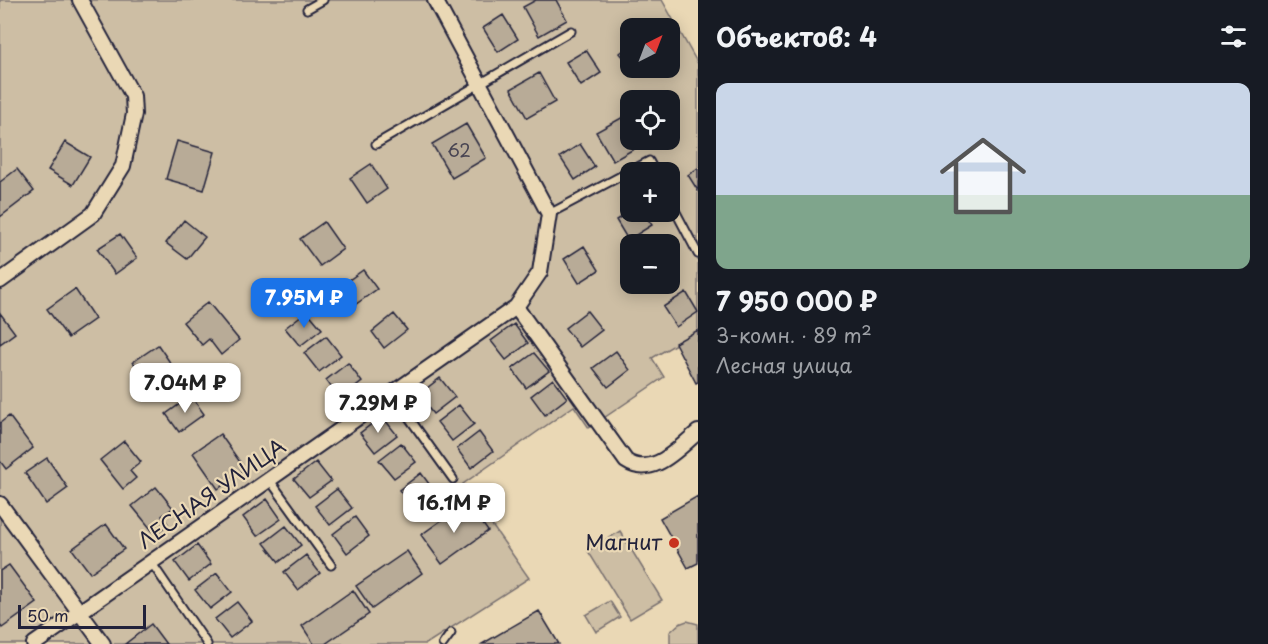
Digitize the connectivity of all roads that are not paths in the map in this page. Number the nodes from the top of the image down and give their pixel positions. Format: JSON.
{"nodes":[{"id":1,"x":80,"y":0,"type":"edge"},
{"id":2,"x":323,"y":0,"type":"edge"},
{"id":3,"x":435,"y":0,"type":"edge"},
{"id":4,"x":307,"y":9,"type":"dead end"},
{"id":5,"x":571,"y":31,"type":"dead end"},
{"id":6,"x":480,"y":83,"type":"junction"},
{"id":7,"x":376,"y":144,"type":"dead end"},
{"id":8,"x":620,"y":176,"type":"edge"},
{"id":9,"x":549,"y":214,"type":"junction"},
{"id":10,"x":680,"y":220,"type":"edge"},
{"id":11,"x":698,"y":254,"type":"edge"},
{"id":12,"x":0,"y":281,"type":"edge"},
{"id":13,"x":516,"y":307,"type":"junction"},
{"id":14,"x":392,"y":393,"type":"junction"},
{"id":15,"x":698,"y":432,"type":"edge"},
{"id":16,"x":453,"y":479,"type":"dead end"},
{"id":17,"x":269,"y":480,"type":"junction"},
{"id":18,"x":0,"y":504,"type":"edge"},
{"id":19,"x":151,"y":562,"type":"junction"},
{"id":20,"x":331,"y":565,"type":"dead end"},
{"id":21,"x":80,"y":612,"type":"junction"},
{"id":22,"x":451,"y":633,"type":"dead end"},
{"id":23,"x":34,"y":644,"type":"edge"},
{"id":24,"x":103,"y":644,"type":"edge"},
{"id":25,"x":207,"y":644,"type":"edge"},
{"id":26,"x":443,"y":644,"type":"edge"}],
"edges":[{"from":1,"to":12,"type":"street"},
{"from":2,"to":4,"type":"lane"},
{"from":3,"to":6,"type":"street"},
{"from":5,"to":6,"type":"lane"},
{"from":6,"to":7,"type":"lane"},
{"from":6,"to":9,"type":"street"},
{"from":8,"to":9,"type":"lane"},
{"from":9,"to":13,"type":"street","name":"ЛЕСНАЯ УЛИЦА"},
{"from":10,"to":11,"type":"lane"},
{"from":13,"to":14,"type":"street","name":"ЛЕСНАЯ УЛИЦА"},
{"from":13,"to":15,"type":"street"},
{"from":14,"to":16,"type":"lane"},
{"from":14,"to":17,"type":"street","name":"ЛЕСНАЯ УЛИЦА"},
{"from":17,"to":19,"type":"street","name":"ЛЕСНАЯ УЛИЦА"},
{"from":17,"to":20,"type":"lane"},
{"from":18,"to":21,"type":"street"},
{"from":19,"to":21,"type":"street","name":"ЛЕСНАЯ УЛИЦА"},
{"from":19,"to":25,"type":"lane"},
{"from":21,"to":23,"type":"street","name":"ЛЕСНАЯ УЛИЦА"},
{"from":21,"to":24,"type":"street"},
{"from":22,"to":26,"type":"lane"}]}
